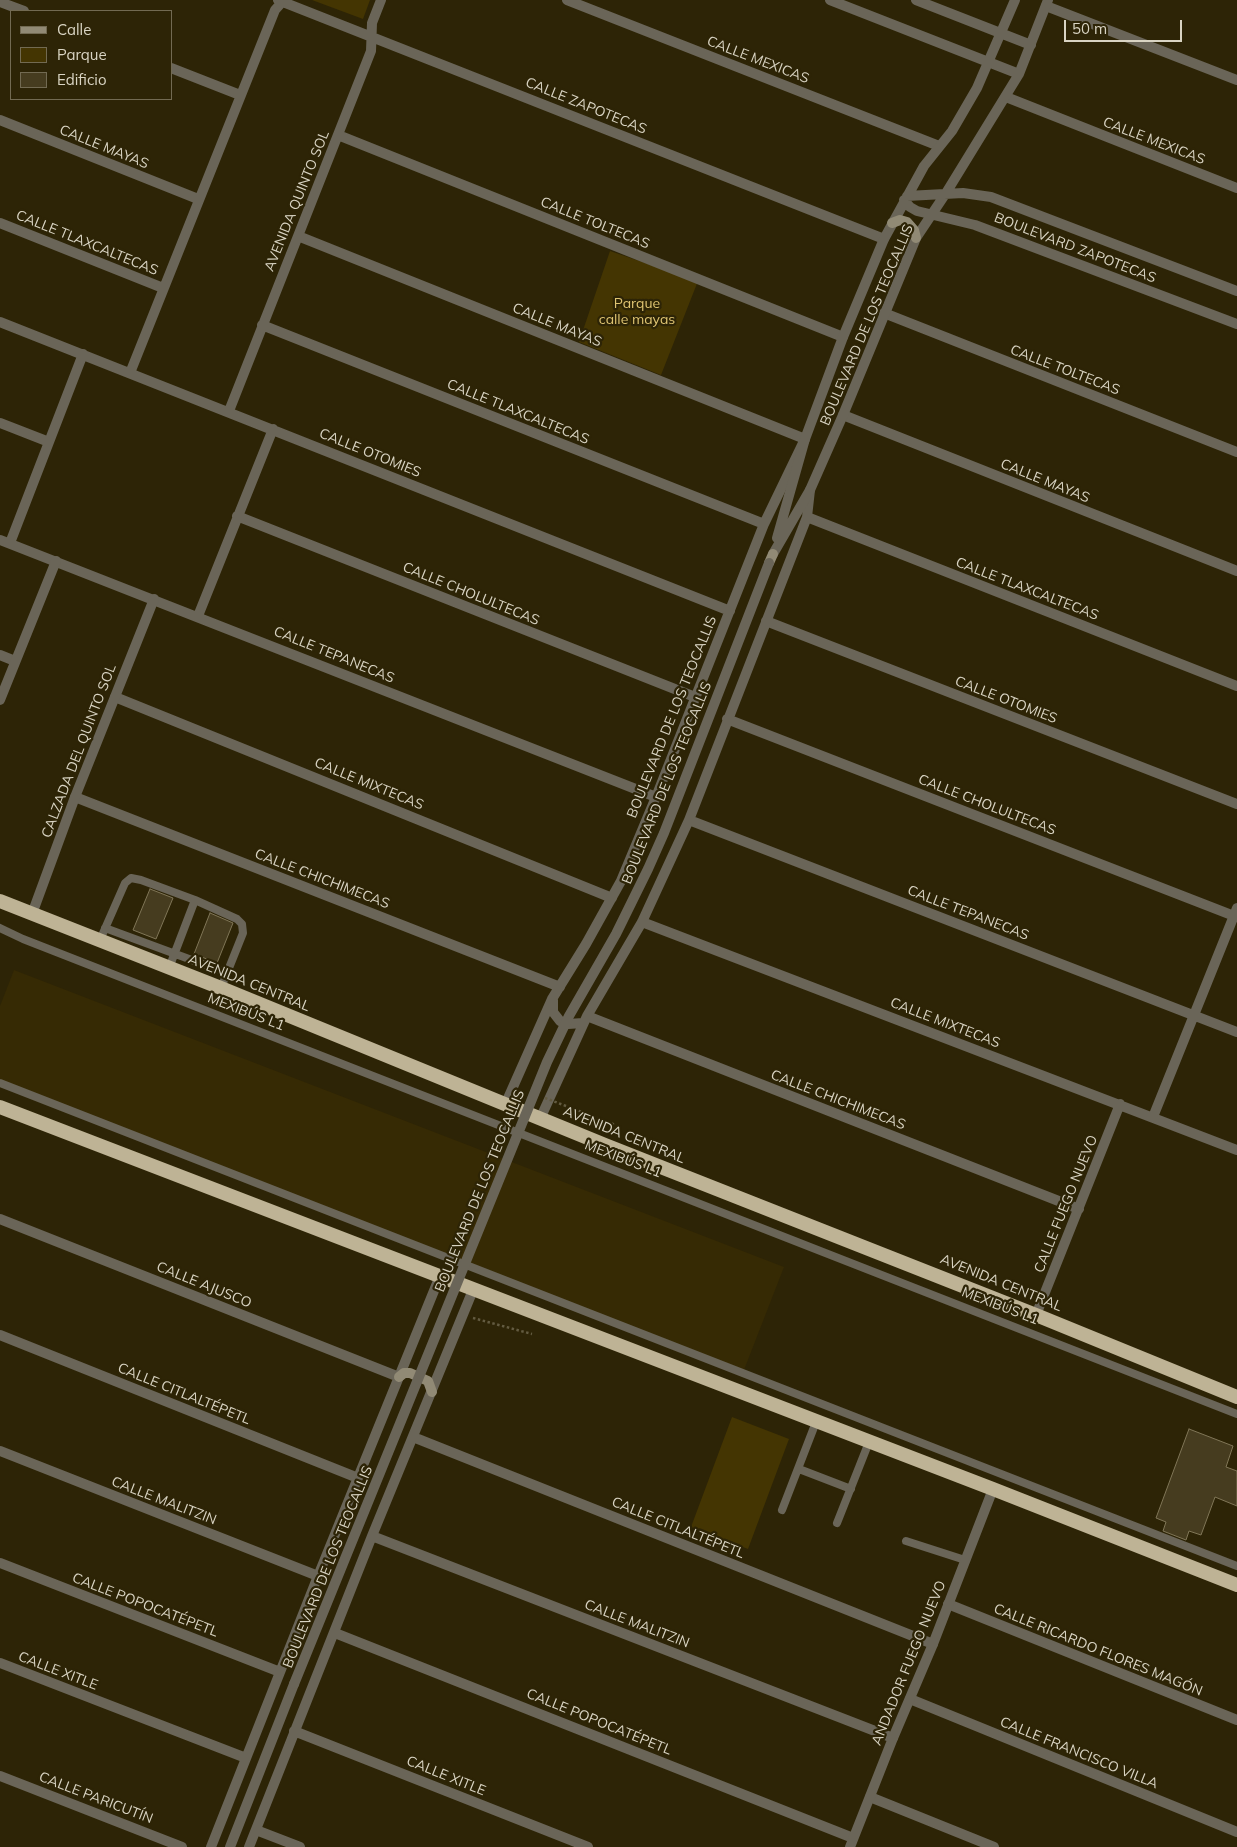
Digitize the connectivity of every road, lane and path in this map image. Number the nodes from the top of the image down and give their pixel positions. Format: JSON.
{"nodes":[{"id":1,"x":381,"y":0,"type":"edge"},
{"id":2,"x":567,"y":0,"type":"edge"},
{"id":3,"x":830,"y":0,"type":"edge"},
{"id":4,"x":916,"y":0,"type":"edge"},
{"id":5,"x":1014,"y":0,"type":"edge"},
{"id":6,"x":281,"y":1,"type":"edge"},
{"id":7,"x":0,"y":2,"type":"edge"},
{"id":8,"x":1047,"y":3,"type":"edge"},
{"id":9,"x":21,"y":10,"type":"edge"},
{"id":10,"x":1001,"y":34,"type":"junction"},
{"id":11,"x":372,"y":37,"type":"junction"},
{"id":12,"x":1031,"y":45,"type":"junction"},
{"id":13,"x":989,"y":63,"type":"junction"},
{"id":14,"x":172,"y":68,"type":"edge"},
{"id":15,"x":1019,"y":74,"type":"junction"},
{"id":16,"x":1237,"y":80,"type":"edge"},
{"id":17,"x":240,"y":95,"type":"junction"},
{"id":18,"x":1006,"y":97,"type":"junction"},
{"id":19,"x":0,"y":120,"type":"edge"},
{"id":20,"x":338,"y":135,"type":"junction"},
{"id":21,"x":939,"y":146,"type":"junction"},
{"id":22,"x":1237,"y":188,"type":"edge"},
{"id":23,"x":946,"y":193,"type":"junction"},
{"id":24,"x":906,"y":198,"type":"junction"},
{"id":25,"x":198,"y":199,"type":"junction"},
{"id":26,"x":932,"y":214,"type":"junction"},
{"id":27,"x":0,"y":223,"type":"edge"},
{"id":28,"x":892,"y":223,"type":"junction"},
{"id":29,"x":298,"y":236,"type":"junction"},
{"id":30,"x":916,"y":238,"type":"junction"},
{"id":31,"x":884,"y":239,"type":"junction"},
{"id":32,"x":163,"y":288,"type":"junction"},
{"id":33,"x":1237,"y":291,"type":"edge"},
{"id":34,"x":884,"y":314,"type":"junction"},
{"id":35,"x":0,"y":322,"type":"edge"},
{"id":36,"x":1237,"y":324,"type":"edge"},
{"id":37,"x":262,"y":325,"type":"junction"},
{"id":38,"x":842,"y":337,"type":"junction"},
{"id":39,"x":83,"y":354,"type":"junction"},
{"id":40,"x":130,"y":373,"type":"junction"},
{"id":41,"x":229,"y":411,"type":"junction"},
{"id":42,"x":843,"y":416,"type":"junction"},
{"id":43,"x":0,"y":423,"type":"edge"},
{"id":44,"x":273,"y":429,"type":"junction"},
{"id":45,"x":805,"y":439,"type":"junction"},
{"id":46,"x":49,"y":442,"type":"junction"},
{"id":47,"x":1237,"y":452,"type":"edge"},
{"id":48,"x":810,"y":490,"type":"junction"},
{"id":49,"x":237,"y":516,"type":"junction"},
{"id":50,"x":807,"y":517,"type":"junction"},
{"id":51,"x":764,"y":524,"type":"junction"},
{"id":52,"x":5,"y":542,"type":"edge"},
{"id":53,"x":771,"y":558,"type":"junction"},
{"id":54,"x":56,"y":561,"type":"junction"},
{"id":55,"x":1237,"y":571,"type":"edge"},
{"id":56,"x":154,"y":599,"type":"junction"},
{"id":57,"x":730,"y":611,"type":"junction"},
{"id":58,"x":198,"y":616,"type":"junction"},
{"id":59,"x":766,"y":621,"type":"junction"},
{"id":60,"x":0,"y":655,"type":"edge"},
{"id":61,"x":15,"y":661,"type":"junction"},
{"id":62,"x":1237,"y":686,"type":"edge"},
{"id":63,"x":115,"y":697,"type":"junction"},
{"id":64,"x":695,"y":697,"type":"junction"},
{"id":65,"x":0,"y":700,"type":"edge"},
{"id":66,"x":727,"y":720,"type":"junction"},
{"id":67,"x":75,"y":797,"type":"junction"},
{"id":68,"x":656,"y":797,"type":"junction"},
{"id":69,"x":1237,"y":804,"type":"edge"},
{"id":70,"x":689,"y":820,"type":"junction"},
{"id":71,"x":612,"y":898,"type":"junction"},
{"id":72,"x":195,"y":900,"type":"junction"},
{"id":73,"x":0,"y":901,"type":"edge"},
{"id":74,"x":1236,"y":913,"type":"edge"},
{"id":75,"x":32,"y":914,"type":"junction"},
{"id":76,"x":642,"y":922,"type":"junction"},
{"id":77,"x":0,"y":928,"type":"edge"},
{"id":78,"x":102,"y":934,"type":"junction"},
{"id":79,"x":174,"y":954,"type":"junction"},
{"id":80,"x":168,"y":968,"type":"junction"},
{"id":81,"x":227,"y":973,"type":"junction"},
{"id":82,"x":560,"y":987,"type":"junction"},
{"id":83,"x":221,"y":988,"type":"junction"},
{"id":84,"x":552,"y":999,"type":"junction"},
{"id":85,"x":1194,"y":1015,"type":"junction"},
{"id":86,"x":585,"y":1019,"type":"junction"},
{"id":87,"x":1237,"y":1032,"type":"edge"},
{"id":88,"x":0,"y":1083,"type":"edge"},
{"id":89,"x":542,"y":1096,"type":"dead end"},
{"id":90,"x":1120,"y":1104,"type":"junction"},
{"id":91,"x":505,"y":1105,"type":"junction"},
{"id":92,"x":0,"y":1107,"type":"edge"},
{"id":93,"x":1153,"y":1116,"type":"junction"},
{"id":94,"x":540,"y":1119,"type":"junction"},
{"id":95,"x":613,"y":1124,"type":"dead end"},
{"id":96,"x":1237,"y":1150,"type":"edge"},
{"id":97,"x":1079,"y":1209,"type":"junction"},
{"id":98,"x":0,"y":1219,"type":"edge"},
{"id":99,"x":440,"y":1276,"type":"junction"},
{"id":100,"x":473,"y":1290,"type":"junction"},
{"id":101,"x":1036,"y":1314,"type":"junction"},
{"id":102,"x":463,"y":1315,"type":"junction"},
{"id":103,"x":532,"y":1334,"type":"dead end"},
{"id":104,"x":0,"y":1335,"type":"edge"},
{"id":105,"x":399,"y":1377,"type":"junction"},
{"id":106,"x":432,"y":1392,"type":"junction"},
{"id":107,"x":1237,"y":1397,"type":"edge"},
{"id":108,"x":1237,"y":1414,"type":"edge"},
{"id":109,"x":816,"y":1422,"type":"junction"},
{"id":110,"x":413,"y":1437,"type":"junction"},
{"id":111,"x":869,"y":1442,"type":"junction"},
{"id":112,"x":0,"y":1451,"type":"edge"},
{"id":113,"x":799,"y":1469,"type":"junction"},
{"id":114,"x":358,"y":1478,"type":"junction"},
{"id":115,"x":851,"y":1489,"type":"junction"},
{"id":116,"x":993,"y":1489,"type":"junction"},
{"id":117,"x":782,"y":1510,"type":"dead end"},
{"id":118,"x":837,"y":1523,"type":"dead end"},
{"id":119,"x":372,"y":1536,"type":"junction"},
{"id":120,"x":906,"y":1541,"type":"dead end"},
{"id":121,"x":965,"y":1560,"type":"junction"},
{"id":122,"x":0,"y":1563,"type":"edge"},
{"id":123,"x":1237,"y":1566,"type":"edge"},
{"id":124,"x":318,"y":1576,"type":"junction"},
{"id":125,"x":1237,"y":1586,"type":"edge"},
{"id":126,"x":948,"y":1604,"type":"junction"},
{"id":127,"x":335,"y":1633,"type":"junction"},
{"id":128,"x":933,"y":1644,"type":"junction"},
{"id":129,"x":0,"y":1664,"type":"edge"},
{"id":130,"x":280,"y":1672,"type":"junction"},
{"id":131,"x":910,"y":1699,"type":"junction"},
{"id":132,"x":1237,"y":1720,"type":"edge"},
{"id":133,"x":294,"y":1732,"type":"junction"},
{"id":134,"x":893,"y":1738,"type":"junction"},
{"id":135,"x":246,"y":1758,"type":"junction"},
{"id":136,"x":0,"y":1776,"type":"edge"},
{"id":137,"x":870,"y":1797,"type":"junction"},
{"id":138,"x":256,"y":1830,"type":"junction"},
{"id":139,"x":1237,"y":1832,"type":"edge"},
{"id":140,"x":852,"y":1842,"type":"edge"},
{"id":141,"x":182,"y":1847,"type":"edge"},
{"id":142,"x":211,"y":1847,"type":"edge"},
{"id":143,"x":230,"y":1847,"type":"edge"},
{"id":144,"x":249,"y":1847,"type":"edge"},
{"id":145,"x":300,"y":1847,"type":"edge"},
{"id":146,"x":588,"y":1847,"type":"edge"},
{"id":147,"x":994,"y":1847,"type":"edge"}],
"edges":[{"from":1,"to":11,"type":"street","name":"AVENIDA QUINTO SOL"},
{"from":2,"to":21,"type":"street","name":"CALLE MEXICAS"},
{"from":3,"to":13,"type":"street"},
{"from":4,"to":10,"type":"street"},
{"from":5,"to":10,"type":"street"},
{"from":6,"to":11,"type":"street","name":"CALLE ZAPOTECAS"},
{"from":6,"to":17,"type":"street"},
{"from":7,"to":9,"type":"street"},
{"from":8,"to":12,"type":"street"},
{"from":8,"to":16,"type":"street"},
{"from":10,"to":12,"type":"street"},
{"from":10,"to":13,"type":"street","name":"BOULEVARD DE LOS TEOCALLIS"},
{"from":11,"to":20,"type":"street","name":"AVENIDA QUINTO SOL"},
{"from":11,"to":31,"type":"street","name":"CALLE ZAPOTECAS"},
{"from":12,"to":15,"type":"street"},
{"from":13,"to":15,"type":"street"},
{"from":13,"to":21,"type":"street","name":"BOULEVARD DE LOS TEOCALLIS"},
{"from":14,"to":17,"type":"street"},
{"from":15,"to":18,"type":"street"},
{"from":17,"to":25,"type":"street"},
{"from":18,"to":22,"type":"street","name":"CALLE MEXICAS"},
{"from":18,"to":23,"type":"street","name":"BOULEVARD DE LOS TEOCALLIS"},
{"from":19,"to":25,"type":"street","name":"CALLE MAYAS"},
{"from":20,"to":29,"type":"street","name":"AVENIDA QUINTO SOL"},
{"from":20,"to":38,"type":"street","name":"CALLE TOLTECAS"},
{"from":21,"to":24,"type":"street","name":"BOULEVARD DE LOS TEOCALLIS"},
{"from":23,"to":24,"type":"street","name":"BOULEVARD ZAPOTECAS"},
{"from":23,"to":26,"type":"street","name":"BOULEVARD DE LOS TEOCALLIS"},
{"from":23,"to":33,"type":"street","name":"BOULEVARD ZAPOTECAS"},
{"from":24,"to":26,"type":"street","name":"BOULEVARD ZAPOTECAS"},
{"from":24,"to":28,"type":"street","name":"BOULEVARD DE LOS TEOCALLIS"},
{"from":25,"to":32,"type":"street"},
{"from":26,"to":30,"type":"street","name":"BOULEVARD DE LOS TEOCALLIS"},
{"from":26,"to":36,"type":"street","name":"BOULEVARD ZAPOTECAS"},
{"from":27,"to":32,"type":"street","name":"CALLE TLAXCALTECAS"},
{"from":28,"to":30,"type":"main road"},
{"from":28,"to":31,"type":"street","name":"BOULEVARD DE LOS TEOCALLIS"},
{"from":29,"to":37,"type":"street","name":"AVENIDA QUINTO SOL"},
{"from":29,"to":45,"type":"street","name":"CALLE MAYAS"},
{"from":30,"to":34,"type":"street","name":"BOULEVARD DE LOS TEOCALLIS"},
{"from":31,"to":38,"type":"street","name":"BOULEVARD DE LOS TEOCALLIS"},
{"from":32,"to":40,"type":"street"},
{"from":34,"to":42,"type":"street","name":"BOULEVARD DE LOS TEOCALLIS"},
{"from":34,"to":47,"type":"street","name":"CALLE TOLTECAS"},
{"from":35,"to":39,"type":"street","name":"CALLE OTOMIES"},
{"from":37,"to":41,"type":"street","name":"AVENIDA QUINTO SOL"},
{"from":37,"to":51,"type":"street","name":"CALLE TLAXCALTECAS"},
{"from":38,"to":45,"type":"street","name":"BOULEVARD DE LOS TEOCALLIS"},
{"from":39,"to":40,"type":"street","name":"CALLE OTOMIES"},
{"from":39,"to":46,"type":"street"},
{"from":40,"to":41,"type":"street","name":"CALLE OTOMIES"},
{"from":41,"to":44,"type":"street","name":"CALLE OTOMIES"},
{"from":42,"to":48,"type":"street","name":"BOULEVARD DE LOS TEOCALLIS"},
{"from":42,"to":55,"type":"street","name":"CALLE MAYAS"},
{"from":43,"to":46,"type":"street"},
{"from":44,"to":49,"type":"street"},
{"from":44,"to":57,"type":"street","name":"CALLE OTOMIES"},
{"from":45,"to":51,"type":"street","name":"BOULEVARD DE LOS TEOCALLIS"},
{"from":45,"to":53,"type":"street","name":"BOULEVARD DE LOS TEOCALLIS"},
{"from":46,"to":52,"type":"street"},
{"from":48,"to":50,"type":"street","name":"BOULEVARD DE LOS TEOCALLIS"},
{"from":48,"to":53,"type":"street","name":"BOULEVARD DE LOS TEOCALLIS"},
{"from":49,"to":58,"type":"street"},
{"from":49,"to":64,"type":"street","name":"CALLE CHOLULTECAS"},
{"from":50,"to":59,"type":"street","name":"BOULEVARD DE LOS TEOCALLIS"},
{"from":50,"to":62,"type":"street","name":"CALLE TLAXCALTECAS"},
{"from":51,"to":57,"type":"street","name":"BOULEVARD DE LOS TEOCALLIS"},
{"from":52,"to":54,"type":"street","name":"CALLE TEPANECAS"},
{"from":53,"to":143,"type":"street","name":"BOULEVARD DE LOS TEOCALLIS","bridge":true},
{"from":54,"to":56,"type":"street","name":"CALLE TEPANECAS"},
{"from":54,"to":61,"type":"street"},
{"from":56,"to":58,"type":"street","name":"CALLE TEPANECAS"},
{"from":56,"to":63,"type":"street","name":"CALZADA DEL QUINTO SOL"},
{"from":57,"to":64,"type":"street","name":"BOULEVARD DE LOS TEOCALLIS"},
{"from":58,"to":68,"type":"street","name":"CALLE TEPANECAS"},
{"from":59,"to":66,"type":"street","name":"BOULEVARD DE LOS TEOCALLIS"},
{"from":59,"to":69,"type":"street","name":"CALLE OTOMIES"},
{"from":60,"to":61,"type":"street"},
{"from":61,"to":65,"type":"street"},
{"from":63,"to":67,"type":"street","name":"CALZADA DEL QUINTO SOL"},
{"from":63,"to":71,"type":"street","name":"CALLE MIXTECAS"},
{"from":64,"to":68,"type":"street","name":"BOULEVARD DE LOS TEOCALLIS"},
{"from":66,"to":70,"type":"street","name":"BOULEVARD DE LOS TEOCALLIS"},
{"from":66,"to":74,"type":"street","name":"CALLE CHOLULTECAS"},
{"from":67,"to":75,"type":"street","name":"CALZADA DEL QUINTO SOL"},
{"from":67,"to":82,"type":"street","name":"CALLE CHICHIMECAS"},
{"from":68,"to":71,"type":"street","name":"BOULEVARD DE LOS TEOCALLIS"},
{"from":70,"to":76,"type":"street","name":"BOULEVARD DE LOS TEOCALLIS"},
{"from":70,"to":85,"type":"street","name":"CALLE TEPANECAS"},
{"from":71,"to":82,"type":"street","name":"BOULEVARD DE LOS TEOCALLIS"},
{"from":72,"to":78,"type":"lane"},
{"from":72,"to":79,"type":"lane"},
{"from":72,"to":81,"type":"lane"},
{"from":73,"to":75,"type":"highway","name":"AVENIDA CENTRAL"},
{"from":74,"to":85,"type":"street"},
{"from":75,"to":78,"type":"highway","name":"AVENIDA CENTRAL"},
{"from":76,"to":86,"type":"street","name":"BOULEVARD DE LOS TEOCALLIS"},
{"from":76,"to":90,"type":"street","name":"CALLE MIXTECAS"},
{"from":77,"to":108,"type":"lane","name":"MEXIBÚS L1"},
{"from":78,"to":79,"type":"lane"},
{"from":78,"to":80,"type":"highway","name":"AVENIDA CENTRAL"},
{"from":79,"to":80,"type":"lane"},
{"from":79,"to":81,"type":"lane"},
{"from":80,"to":83,"type":"highway","name":"AVENIDA CENTRAL"},
{"from":81,"to":83,"type":"lane"},
{"from":82,"to":84,"type":"street","name":"BOULEVARD DE LOS TEOCALLIS"},
{"from":83,"to":91,"type":"highway","name":"AVENIDA CENTRAL"},
{"from":84,"to":86,"type":"street"},
{"from":84,"to":91,"type":"street","name":"BOULEVARD DE LOS TEOCALLIS"},
{"from":85,"to":87,"type":"street","name":"CALLE TEPANECAS"},
{"from":85,"to":93,"type":"street"},
{"from":86,"to":94,"type":"street","name":"BOULEVARD DE LOS TEOCALLIS"},
{"from":86,"to":97,"type":"street","name":"CALLE CHICHIMECAS"},
{"from":88,"to":123,"type":"lane"},
{"from":89,"to":95,"type":"path","bridge":true},
{"from":90,"to":93,"type":"street","name":"CALLE MIXTECAS"},
{"from":90,"to":97,"type":"street","name":"CALLE FUEGO NUEVO"},
{"from":91,"to":94,"type":"highway","name":"AVENIDA CENTRAL"},
{"from":92,"to":99,"type":"highway"},
{"from":93,"to":96,"type":"street","name":"CALLE MIXTECAS"},
{"from":94,"to":101,"type":"highway","name":"AVENIDA CENTRAL"},
{"from":97,"to":101,"type":"street","name":"CALLE FUEGO NUEVO"},
{"from":98,"to":105,"type":"street","name":"CALLE AJUSCO"},
{"from":99,"to":100,"type":"highway"},
{"from":99,"to":105,"type":"street","name":"BOULEVARD DE LOS TEOCALLIS"},
{"from":100,"to":102,"type":"street"},
{"from":100,"to":109,"type":"highway"},
{"from":101,"to":107,"type":"highway","name":"AVENIDA CENTRAL"},
{"from":102,"to":103,"type":"path"},
{"from":102,"to":106,"type":"street"},
{"from":104,"to":114,"type":"street","name":"CALLE CITLALTÉPETL"},
{"from":105,"to":106,"type":"main road"},
{"from":105,"to":114,"type":"street","name":"BOULEVARD DE LOS TEOCALLIS"},
{"from":106,"to":110,"type":"street"},
{"from":109,"to":111,"type":"highway"},
{"from":109,"to":113,"type":"lane"},
{"from":110,"to":119,"type":"street"},
{"from":110,"to":128,"type":"street","name":"CALLE CITLALTÉPETL"},
{"from":111,"to":115,"type":"lane"},
{"from":111,"to":116,"type":"highway"},
{"from":112,"to":124,"type":"street","name":"CALLE MALITZIN"},
{"from":113,"to":115,"type":"lane"},
{"from":113,"to":117,"type":"lane"},
{"from":114,"to":124,"type":"street","name":"BOULEVARD DE LOS TEOCALLIS"},
{"from":115,"to":118,"type":"lane"},
{"from":116,"to":121,"type":"street","name":"ANDADOR FUEGO NUEVO"},
{"from":116,"to":125,"type":"highway"},
{"from":119,"to":127,"type":"street"},
{"from":119,"to":134,"type":"street","name":"CALLE MALITZIN"},
{"from":120,"to":121,"type":"lane"},
{"from":121,"to":126,"type":"street","name":"ANDADOR FUEGO NUEVO"},
{"from":122,"to":130,"type":"street","name":"CALLE POPOCATÉPETL"},
{"from":124,"to":130,"type":"street","name":"BOULEVARD DE LOS TEOCALLIS"},
{"from":126,"to":128,"type":"street","name":"ANDADOR FUEGO NUEVO"},
{"from":126,"to":132,"type":"street","name":"CALLE RICARDO FLORES MAGÓN"},
{"from":127,"to":133,"type":"street"},
{"from":127,"to":140,"type":"street","name":"CALLE POPOCATÉPETL"},
{"from":128,"to":131,"type":"street","name":"ANDADOR FUEGO NUEVO"},
{"from":129,"to":135,"type":"street","name":"CALLE XITLE"},
{"from":130,"to":135,"type":"street","name":"BOULEVARD DE LOS TEOCALLIS"},
{"from":131,"to":134,"type":"street","name":"ANDADOR FUEGO NUEVO"},
{"from":131,"to":139,"type":"street","name":"CALLE FRANCISCO VILLA"},
{"from":133,"to":138,"type":"street"},
{"from":133,"to":146,"type":"street","name":"CALLE XITLE"},
{"from":134,"to":137,"type":"street","name":"ANDADOR FUEGO NUEVO"},
{"from":135,"to":142,"type":"street","name":"BOULEVARD DE LOS TEOCALLIS"},
{"from":136,"to":141,"type":"street","name":"CALLE PARICUTÍN"},
{"from":137,"to":140,"type":"street","name":"ANDADOR FUEGO NUEVO"},
{"from":137,"to":147,"type":"street"},
{"from":138,"to":144,"type":"street"},
{"from":138,"to":145,"type":"street"}]}
